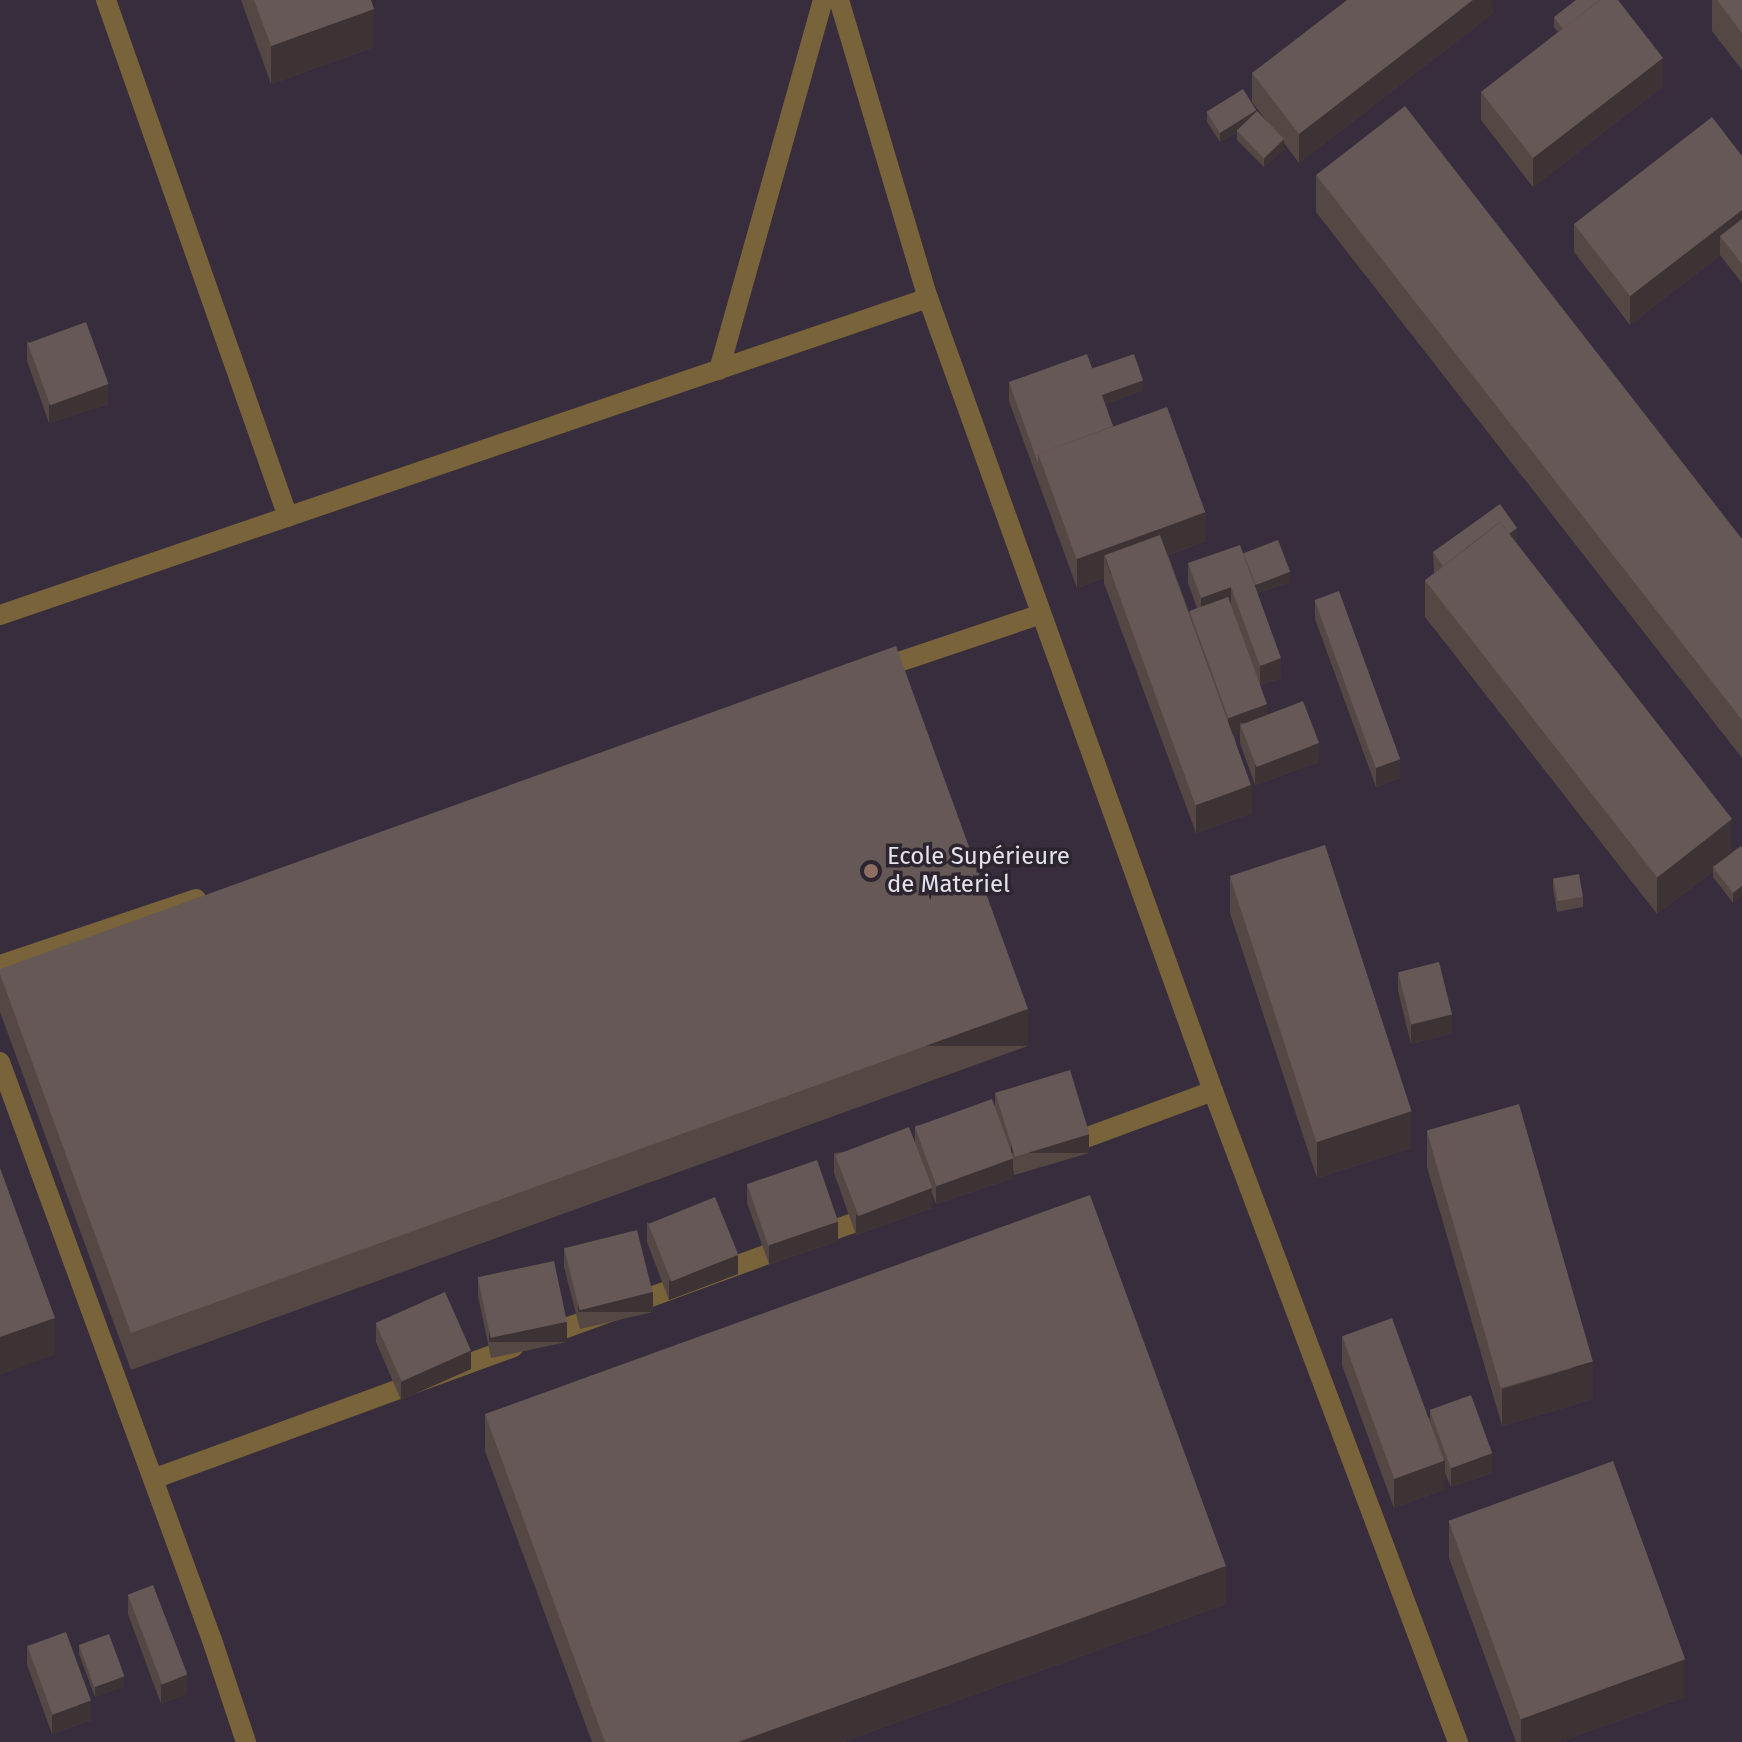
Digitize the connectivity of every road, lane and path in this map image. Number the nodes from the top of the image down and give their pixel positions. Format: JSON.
{"nodes":[{"id":1,"x":106,"y":0,"type":"edge"},
{"id":2,"x":823,"y":0,"type":"edge"},
{"id":3,"x":839,"y":0,"type":"edge"},
{"id":4,"x":928,"y":298,"type":"junction"},
{"id":5,"x":719,"y":370,"type":"junction"},
{"id":6,"x":288,"y":517,"type":"junction"},
{"id":7,"x":1041,"y":614,"type":"junction"},
{"id":8,"x":0,"y":615,"type":"edge"},
{"id":9,"x":860,"y":675,"type":"edge"},
{"id":10,"x":211,"y":894,"type":"edge"},
{"id":11,"x":0,"y":965,"type":"edge"},
{"id":12,"x":0,"y":1062,"type":"edge"},
{"id":13,"x":1213,"y":1091,"type":"junction"},
{"id":14,"x":1048,"y":1151,"type":"edge"},
{"id":15,"x":899,"y":1206,"type":"edge"},
{"id":16,"x":153,"y":1479,"type":"junction"},
{"id":17,"x":246,"y":1742,"type":"edge"},
{"id":18,"x":1458,"y":1742,"type":"edge"}],
"edges":[{"from":1,"to":6,"type":"street"},
{"from":2,"to":5,"type":"street"},
{"from":3,"to":4,"type":"street"},
{"from":4,"to":5,"type":"street"},
{"from":4,"to":7,"type":"street"},
{"from":5,"to":6,"type":"street"},
{"from":6,"to":8,"type":"street"},
{"from":7,"to":9,"type":"street"},
{"from":7,"to":13,"type":"street"},
{"from":10,"to":11,"type":"street"},
{"from":12,"to":16,"type":"street"},
{"from":13,"to":14,"type":"street"},
{"from":13,"to":18,"type":"street"},
{"from":15,"to":16,"type":"street"},
{"from":16,"to":17,"type":"street"}]}
